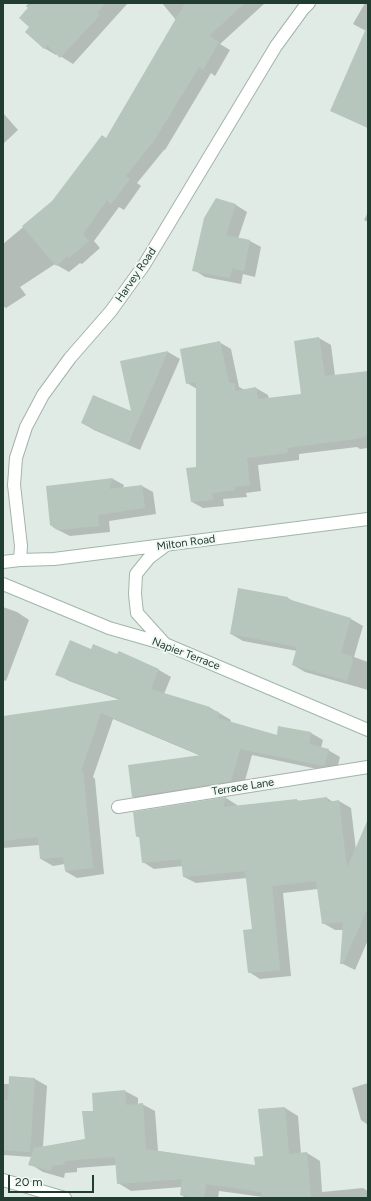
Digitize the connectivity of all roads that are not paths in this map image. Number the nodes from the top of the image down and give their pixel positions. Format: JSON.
{"nodes":[{"id":1,"x":309,"y":3,"type":"edge"},
{"id":2,"x":368,"y":520,"type":"edge"},
{"id":3,"x":165,"y":546,"type":"junction"},
{"id":4,"x":20,"y":560,"type":"junction"},
{"id":5,"x":3,"y":562,"type":"edge"},
{"id":6,"x":3,"y":584,"type":"edge"},
{"id":7,"x":164,"y":644,"type":"junction"},
{"id":8,"x":368,"y":730,"type":"edge"},
{"id":9,"x":368,"y":767,"type":"edge"},
{"id":10,"x":118,"y":807,"type":"dead end"},
{"id":11,"x":3,"y":1180,"type":"edge"},
{"id":12,"x":65,"y":1198,"type":"edge"}],
"edges":[{"from":1,"to":4,"type":"street","name":"Harvey Road"},
{"from":2,"to":3,"type":"street","name":"Milton Road"},
{"from":3,"to":4,"type":"street","name":"Milton Road"},
{"from":3,"to":7,"type":"street"},
{"from":4,"to":5,"type":"street","name":"Milton Road"},
{"from":6,"to":7,"type":"street","name":"Napier Terrace"},
{"from":7,"to":8,"type":"street","name":"Napier Terrace"},
{"from":9,"to":10,"type":"street","name":"Terrace Lane"},
{"from":11,"to":12,"type":"street"}]}
